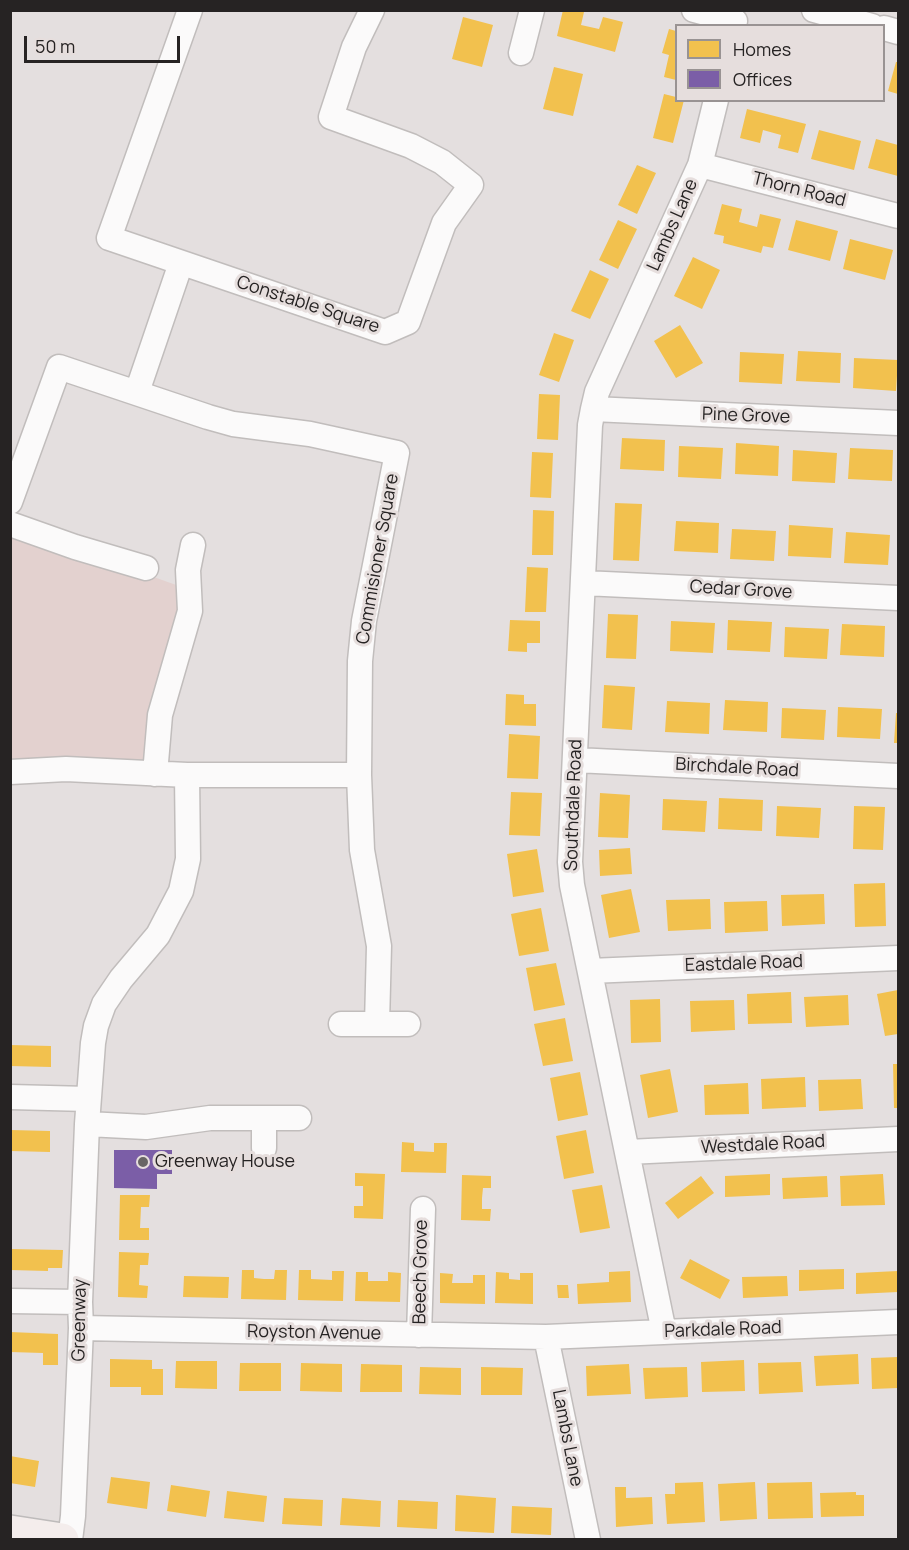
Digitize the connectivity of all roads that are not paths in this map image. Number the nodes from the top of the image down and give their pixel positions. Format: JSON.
{"nodes":[{"id":1,"x":190,"y":10,"type":"edge"},
{"id":2,"x":372,"y":10,"type":"edge"},
{"id":3,"x":532,"y":10,"type":"edge"},
{"id":4,"x":694,"y":10,"type":"edge"},
{"id":5,"x":814,"y":10,"type":"edge"},
{"id":6,"x":736,"y":19,"type":"edge"},
{"id":7,"x":865,"y":24,"type":"edge"},
{"id":8,"x":521,"y":53,"type":"dead end"},
{"id":9,"x":716,"y":102,"type":"edge"},
{"id":10,"x":700,"y":165,"type":"junction"},
{"id":11,"x":898,"y":216,"type":"edge"},
{"id":12,"x":181,"y":263,"type":"junction"},
{"id":13,"x":618,"y":345,"type":"joint"},
{"id":14,"x":137,"y":392,"type":"junction"},
{"id":15,"x":593,"y":410,"type":"junction"},
{"id":16,"x":898,"y":423,"type":"edge"},
{"id":17,"x":10,"y":502,"type":"edge"},
{"id":18,"x":10,"y":524,"type":"edge"},
{"id":19,"x":193,"y":545,"type":"dead end"},
{"id":20,"x":146,"y":568,"type":"dead end"},
{"id":21,"x":584,"y":583,"type":"junction"},
{"id":22,"x":898,"y":598,"type":"edge"},
{"id":23,"x":576,"y":760,"type":"junction"},
{"id":24,"x":10,"y":772,"type":"edge"},
{"id":25,"x":155,"y":774,"type":"junction"},
{"id":26,"x":187,"y":775,"type":"junction"},
{"id":27,"x":359,"y":775,"type":"junction"},
{"id":28,"x":898,"y":776,"type":"edge"},
{"id":29,"x":898,"y":958,"type":"edge"},
{"id":30,"x":590,"y":970,"type":"junction"},
{"id":31,"x":341,"y":1024,"type":"dead end"},
{"id":32,"x":377,"y":1024,"type":"junction"},
{"id":33,"x":408,"y":1024,"type":"dead end"},
{"id":34,"x":10,"y":1098,"type":"edge"},
{"id":35,"x":88,"y":1100,"type":"junction"},
{"id":36,"x":264,"y":1118,"type":"junction"},
{"id":37,"x":299,"y":1118,"type":"dead end"},
{"id":38,"x":87,"y":1124,"type":"junction"},
{"id":39,"x":898,"y":1138,"type":"edge"},
{"id":40,"x":264,"y":1148,"type":"dead end"},
{"id":41,"x":628,"y":1152,"type":"junction"},
{"id":42,"x":423,"y":1209,"type":"dead end"},
{"id":43,"x":10,"y":1301,"type":"edge"},
{"id":44,"x":80,"y":1302,"type":"junction"},
{"id":45,"x":898,"y":1322,"type":"edge"},
{"id":46,"x":81,"y":1328,"type":"junction"},
{"id":47,"x":664,"y":1332,"type":"junction"},
{"id":48,"x":419,"y":1335,"type":"junction"},
{"id":49,"x":546,"y":1337,"type":"junction"},
{"id":50,"x":10,"y":1532,"type":"edge"},
{"id":51,"x":62,"y":1539,"type":"edge"},
{"id":52,"x":70,"y":1539,"type":"edge"},
{"id":53,"x":588,"y":1539,"type":"edge"}],
"edges":[{"from":1,"to":12,"type":"street","name":"Constable Square"},
{"from":2,"to":12,"type":"street","name":"Constable Square"},
{"from":3,"to":8,"type":"street"},
{"from":4,"to":6,"type":"street"},
{"from":5,"to":7,"type":"street"},
{"from":9,"to":10,"type":"street","name":"Lambs Lane"},
{"from":10,"to":11,"type":"street","name":"Thorn Road"},
{"from":10,"to":13,"type":"street","name":"Lambs Lane"},
{"from":12,"to":14,"type":"street"},
{"from":13,"to":15,"type":"street","name":"Southdale Road"},
{"from":14,"to":17,"type":"street","name":"Commisioner Square"},
{"from":14,"to":27,"type":"street","name":"Commisioner Square"},
{"from":15,"to":16,"type":"street","name":"Pine Grove"},
{"from":15,"to":21,"type":"street","name":"Southdale Road"},
{"from":18,"to":20,"type":"street"},
{"from":19,"to":25,"type":"street"},
{"from":21,"to":22,"type":"street","name":"Cedar Grove"},
{"from":21,"to":23,"type":"street","name":"Southdale Road"},
{"from":23,"to":28,"type":"street","name":"Birchdale Road"},
{"from":23,"to":30,"type":"street","name":"Southdale Road"},
{"from":24,"to":25,"type":"street"},
{"from":25,"to":26,"type":"street"},
{"from":26,"to":27,"type":"street"},
{"from":26,"to":35,"type":"street","name":"Greenway"},
{"from":27,"to":32,"type":"street"},
{"from":29,"to":30,"type":"street","name":"Eastdale Road"},
{"from":30,"to":41,"type":"street","name":"Southdale Road"},
{"from":31,"to":32,"type":"street"},
{"from":32,"to":33,"type":"street"},
{"from":34,"to":35,"type":"street"},
{"from":35,"to":38,"type":"street","name":"Greenway"},
{"from":36,"to":37,"type":"street"},
{"from":36,"to":38,"type":"street"},
{"from":36,"to":40,"type":"street"},
{"from":38,"to":44,"type":"street","name":"Greenway"},
{"from":39,"to":41,"type":"street","name":"Westdale Road"},
{"from":41,"to":47,"type":"street","name":"Southdale Road"},
{"from":42,"to":48,"type":"street","name":"Beech Grove"},
{"from":43,"to":44,"type":"street"},
{"from":44,"to":46,"type":"street","name":"Greenway"},
{"from":45,"to":47,"type":"street","name":"Parkdale Road"},
{"from":46,"to":48,"type":"street","name":"Royston Avenue"},
{"from":46,"to":52,"type":"street","name":"Greenway"},
{"from":47,"to":49,"type":"street","name":"Parkdale Road"},
{"from":48,"to":49,"type":"street","name":"Royston Avenue"},
{"from":49,"to":53,"type":"street","name":"Lambs Lane"},
{"from":50,"to":51,"type":"main road"}]}
